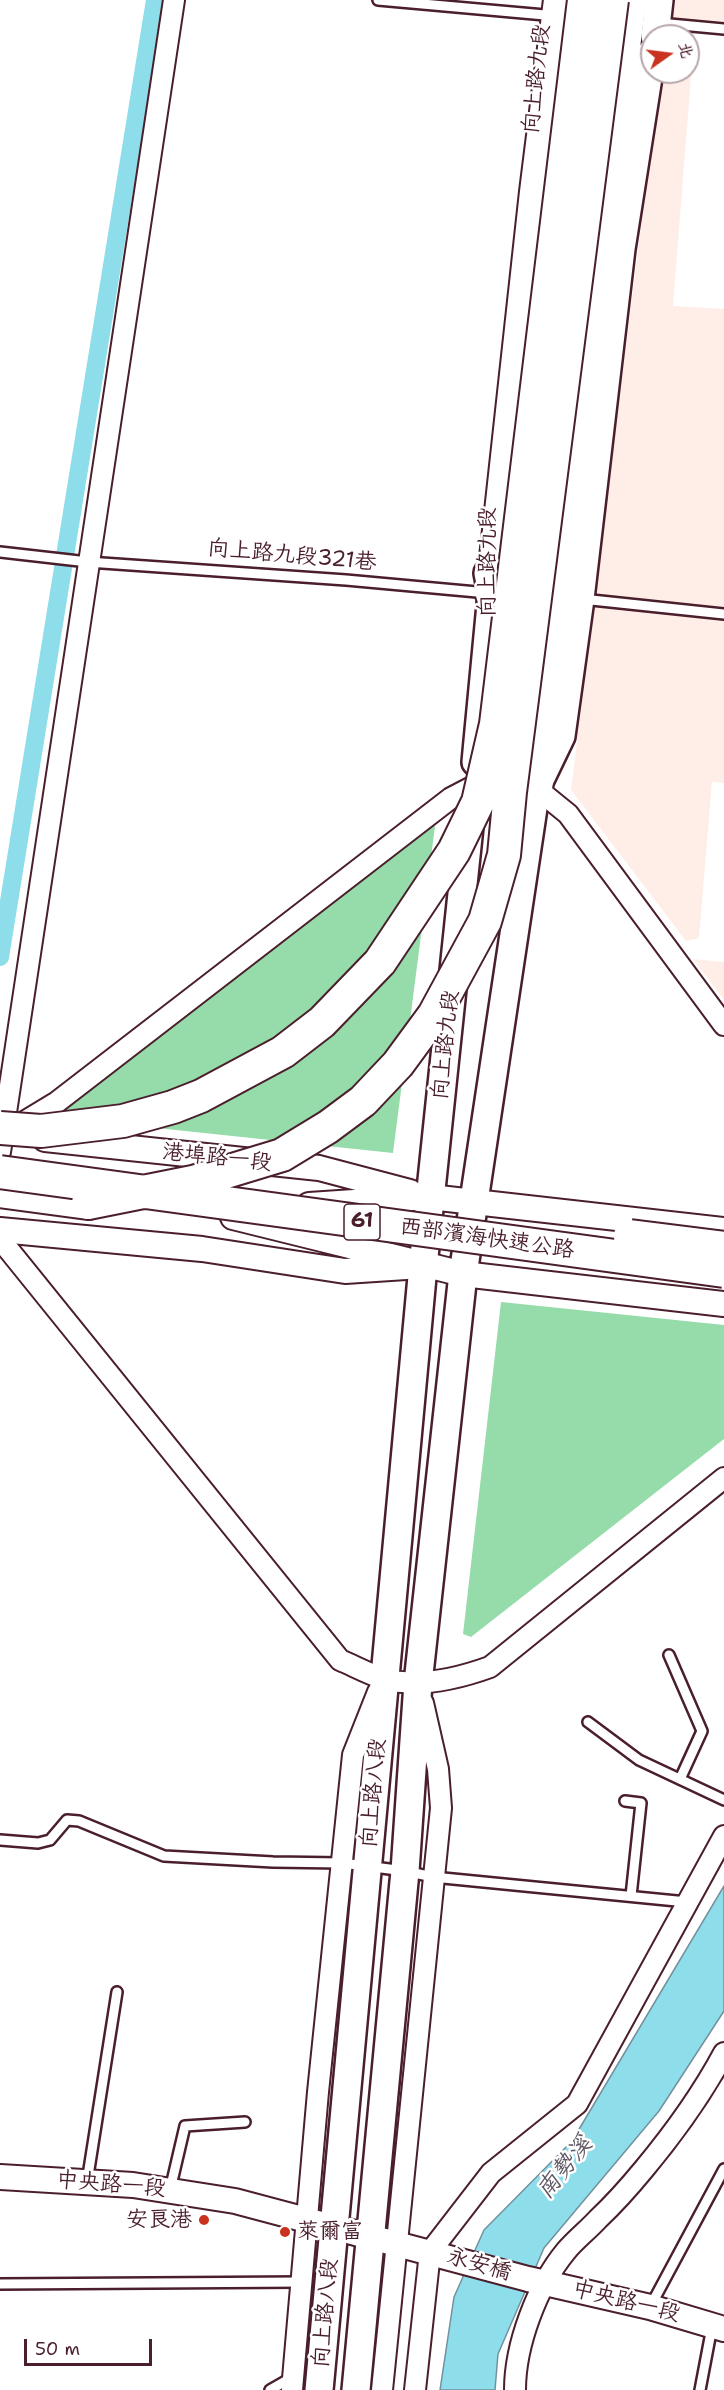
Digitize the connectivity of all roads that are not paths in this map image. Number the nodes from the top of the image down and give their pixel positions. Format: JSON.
{"nodes":[{"id":1,"x":174,"y":0,"type":"edge"},
{"id":2,"x":378,"y":0,"type":"edge"},
{"id":3,"x":584,"y":0,"type":"edge"},
{"id":4,"x":598,"y":0,"type":"edge"},
{"id":5,"x":612,"y":0,"type":"edge"},
{"id":6,"x":630,"y":0,"type":"edge"},
{"id":7,"x":550,"y":5,"type":"edge"},
{"id":8,"x":657,"y":20,"type":"edge"},
{"id":9,"x":724,"y":29,"type":"edge"},
{"id":10,"x":647,"y":84,"type":"edge"},
{"id":11,"x":542,"y":483,"type":"junction"},
{"id":12,"x":0,"y":552,"type":"edge"},
{"id":13,"x":88,"y":562,"type":"junction"},
{"id":14,"x":492,"y":594,"type":"junction"},
{"id":15,"x":525,"y":598,"type":"junction"},
{"id":16,"x":569,"y":600,"type":"junction"},
{"id":17,"x":724,"y":614,"type":"edge"},
{"id":18,"x":474,"y":786,"type":"junction"},
{"id":19,"x":536,"y":788,"type":"junction"},
{"id":20,"x":724,"y":1025,"type":"edge"},
{"id":21,"x":0,"y":1141,"type":"edge"},
{"id":22,"x":0,"y":1172,"type":"edge"},
{"id":23,"x":0,"y":1182,"type":"edge"},
{"id":24,"x":0,"y":1191,"type":"edge"},
{"id":25,"x":430,"y":1197,"type":"junction"},
{"id":26,"x":473,"y":1201,"type":"junction"},
{"id":27,"x":178,"y":1203,"type":"junction"},
{"id":28,"x":0,"y":1230,"type":"edge"},
{"id":29,"x":724,"y":1230,"type":"edge"},
{"id":30,"x":0,"y":1239,"type":"edge"},
{"id":31,"x":724,"y":1248,"type":"edge"},
{"id":32,"x":423,"y":1266,"type":"junction"},
{"id":33,"x":724,"y":1271,"type":"edge"},
{"id":34,"x":463,"y":1274,"type":"junction"},
{"id":35,"x":724,"y":1304,"type":"edge"},
{"id":36,"x":724,"y":1478,"type":"edge"},
{"id":37,"x":669,"y":1655,"type":"dead end"},
{"id":38,"x":384,"y":1679,"type":"junction"},
{"id":39,"x":418,"y":1683,"type":"junction"},
{"id":40,"x":588,"y":1722,"type":"dead end"},
{"id":41,"x":680,"y":1779,"type":"junction"},
{"id":42,"x":724,"y":1800,"type":"edge"},
{"id":43,"x":625,"y":1801,"type":"dead end"},
{"id":44,"x":724,"y":1836,"type":"edge"},
{"id":45,"x":0,"y":1840,"type":"edge"},
{"id":46,"x":355,"y":1865,"type":"junction"},
{"id":47,"x":405,"y":1871,"type":"junction"},
{"id":48,"x":433,"y":1877,"type":"junction"},
{"id":49,"x":631,"y":1896,"type":"junction"},
{"id":50,"x":687,"y":1902,"type":"junction"},
{"id":51,"x":117,"y":1992,"type":"dead end"},
{"id":52,"x":724,"y":2053,"type":"edge"},
{"id":53,"x":716,"y":2082,"type":"edge"},
{"id":54,"x":245,"y":2122,"type":"dead end"},
{"id":55,"x":724,"y":2169,"type":"edge"},
{"id":56,"x":0,"y":2177,"type":"edge"},
{"id":57,"x":87,"y":2182,"type":"junction"},
{"id":58,"x":170,"y":2190,"type":"junction"},
{"id":59,"x":307,"y":2220,"type":"junction"},
{"id":60,"x":333,"y":2228,"type":"junction"},
{"id":61,"x":370,"y":2237,"type":"junction"},
{"id":62,"x":397,"y":2245,"type":"junction"},
{"id":63,"x":430,"y":2252,"type":"junction"},
{"id":64,"x":537,"y":2280,"type":"junction"},
{"id":65,"x":302,"y":2282,"type":"junction"},
{"id":66,"x":0,"y":2284,"type":"edge"},
{"id":67,"x":650,"y":2307,"type":"junction"},
{"id":68,"x":718,"y":2327,"type":"edge"},
{"id":69,"x":293,"y":2383,"type":"edge"},
{"id":70,"x":270,"y":2390,"type":"edge"},
{"id":71,"x":319,"y":2390,"type":"edge"},
{"id":72,"x":356,"y":2390,"type":"edge"},
{"id":73,"x":382,"y":2390,"type":"edge"},
{"id":74,"x":415,"y":2390,"type":"edge"},
{"id":75,"x":515,"y":2390,"type":"edge"},
{"id":76,"x":700,"y":2390,"type":"edge"}],
"edges":[{"from":1,"to":13,"type":"street"},
{"from":2,"to":7,"type":"lane"},
{"from":3,"to":21,"type":"highway","bridge":true},
{"from":4,"to":11,"type":"main road"},
{"from":5,"to":24,"type":"highway","bridge":true},
{"from":6,"to":16,"type":"highway"},
{"from":7,"to":14,"type":"highway"},
{"from":7,"to":14,"type":"main road","name":"向上路九段"},
{"from":8,"to":9,"type":"lane"},
{"from":10,"to":16,"type":"main road"},
{"from":11,"to":14,"type":"main road"},
{"from":11,"to":15,"type":"main road"},
{"from":12,"to":13,"type":"lane","name":"向上路九段321巷"},
{"from":13,"to":14,"type":"lane","name":"向上路九段321巷"},
{"from":13,"to":21,"type":"street"},
{"from":14,"to":15,"type":"lane","name":"向上路九段321巷"},
{"from":14,"to":18,"type":"main road","name":"向上路九段"},
{"from":15,"to":16,"type":"lane","name":"向上路九段321巷"},
{"from":15,"to":19,"type":"main road"},
{"from":16,"to":17,"type":"lane","name":"向上路九段321巷"},
{"from":16,"to":19,"type":"highway"},
{"from":18,"to":19,"type":"street"},
{"from":18,"to":21,"type":"street"},
{"from":18,"to":25,"type":"main road","name":"向上路九段"},
{"from":19,"to":20,"type":"street"},
{"from":19,"to":26,"type":"main road"},
{"from":21,"to":25,"type":"street","name":"港埠路一段"},
{"from":21,"to":31,"type":"highway","name":"西部濱海快速公路","number":"61","bridge":true},
{"from":22,"to":33,"type":"highway","name":"西部濱海快速公路","number":"61","bridge":true},
{"from":23,"to":27,"type":"street","name":"港埠路一段"},
{"from":25,"to":26,"type":"street","name":"港埠路一段"},
{"from":25,"to":27,"type":"street","name":"港埠路一段"},
{"from":25,"to":32,"type":"main road","name":"向上路八段"},
{"from":26,"to":29,"type":"street","name":"港埠路一段"},
{"from":26,"to":34,"type":"main road","name":"向上路八段"},
{"from":27,"to":32,"type":"street","name":"港埠路一段"},
{"from":28,"to":32,"type":"street","name":"港埠路一段"},
{"from":30,"to":38,"type":"street"},
{"from":32,"to":34,"type":"street","name":"港埠路一段"},
{"from":32,"to":38,"type":"main road","name":"向上路八段"},
{"from":34,"to":35,"type":"street","name":"港埠路一段"},
{"from":34,"to":39,"type":"main road","name":"向上路八段"},
{"from":36,"to":39,"type":"street"},
{"from":37,"to":41,"type":"lane"},
{"from":38,"to":39,"type":"street"},
{"from":38,"to":46,"type":"main road","name":"向上路八段"},
{"from":39,"to":47,"type":"main road","name":"向上路八段"},
{"from":39,"to":48,"type":"street"},
{"from":40,"to":41,"type":"lane"},
{"from":41,"to":42,"type":"lane"},
{"from":43,"to":49,"type":"lane"},
{"from":44,"to":50,"type":"street"},
{"from":45,"to":46,"type":"lane"},
{"from":46,"to":47,"type":"lane"},
{"from":46,"to":59,"type":"street"},
{"from":46,"to":60,"type":"main road","name":"向上路八段"},
{"from":47,"to":48,"type":"lane"},
{"from":47,"to":61,"type":"main road","name":"向上路八段"},
{"from":48,"to":49,"type":"lane"},
{"from":48,"to":62,"type":"street"},
{"from":49,"to":50,"type":"lane"},
{"from":50,"to":63,"type":"street"},
{"from":51,"to":57,"type":"lane"},
{"from":52,"to":53,"type":"street"},
{"from":53,"to":64,"type":"street"},
{"from":54,"to":58,"type":"lane"},
{"from":55,"to":67,"type":"lane"},
{"from":56,"to":57,"type":"street","name":"中央路一段"},
{"from":57,"to":58,"type":"street","name":"中央路一段"},
{"from":58,"to":59,"type":"street","name":"中央路一段"},
{"from":59,"to":60,"type":"street","name":"中央路一段"},
{"from":59,"to":65,"type":"street"},
{"from":60,"to":61,"type":"street","name":"中央路一段"},
{"from":60,"to":71,"type":"main road","name":"向上路八段"},
{"from":61,"to":62,"type":"street","name":"中央路一段"},
{"from":61,"to":72,"type":"main road","name":"向上路八段"},
{"from":62,"to":63,"type":"street","name":"中央路一段"},
{"from":62,"to":73,"type":"street"},
{"from":63,"to":64,"type":"street","name":"永安橋"},
{"from":63,"to":74,"type":"street"},
{"from":64,"to":67,"type":"street","name":"中央路一段"},
{"from":64,"to":75,"type":"street"},
{"from":65,"to":66,"type":"lane"},
{"from":65,"to":69,"type":"street"},
{"from":67,"to":68,"type":"street","name":"中央路一段"},
{"from":68,"to":76,"type":"lane"},
{"from":69,"to":70,"type":"lane"}]}
